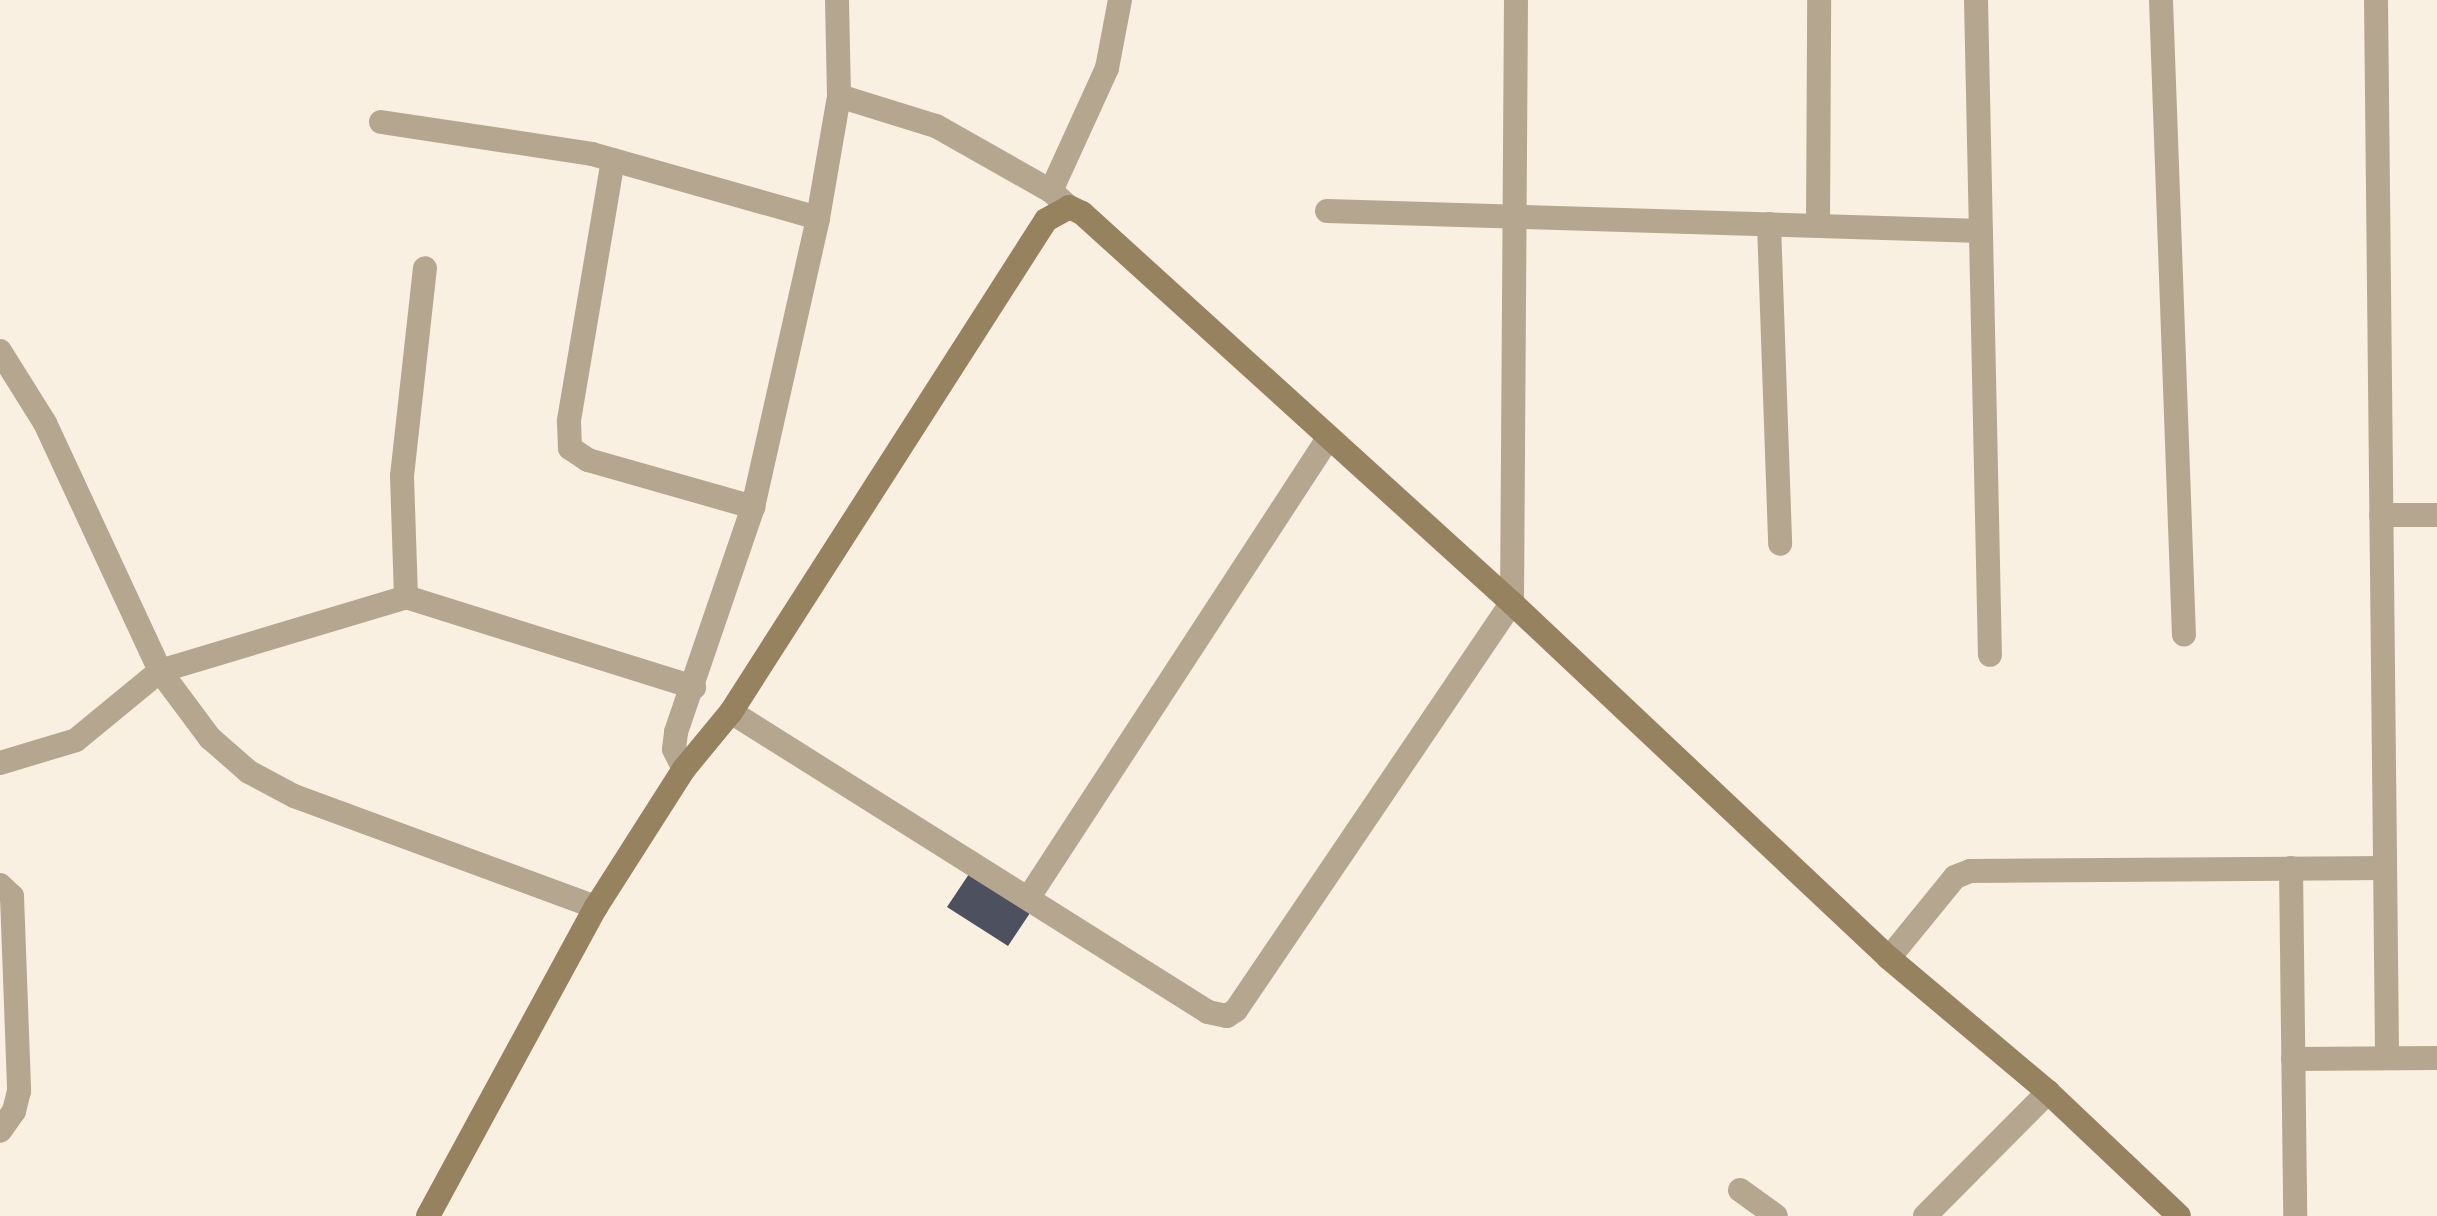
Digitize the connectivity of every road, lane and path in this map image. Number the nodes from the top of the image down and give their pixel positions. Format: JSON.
{"nodes":[{"id":1,"x":837,"y":0,"type":"edge"},
{"id":2,"x":1120,"y":0,"type":"edge"},
{"id":3,"x":1516,"y":0,"type":"edge"},
{"id":4,"x":1819,"y":0,"type":"edge"},
{"id":5,"x":1976,"y":0,"type":"edge"},
{"id":6,"x":2161,"y":0,"type":"edge"},
{"id":7,"x":2376,"y":0,"type":"edge"},
{"id":8,"x":839,"y":96,"type":"junction"},
{"id":9,"x":381,"y":122,"type":"dead end"},
{"id":10,"x":613,"y":160,"type":"junction"},
{"id":11,"x":1060,"y":199,"type":"junction"},
{"id":12,"x":1327,"y":211,"type":"dead end"},
{"id":13,"x":1518,"y":217,"type":"junction"},
{"id":14,"x":818,"y":218,"type":"junction"},
{"id":15,"x":1769,"y":224,"type":"junction"},
{"id":16,"x":1818,"y":225,"type":"junction"},
{"id":17,"x":1981,"y":231,"type":"junction"},
{"id":18,"x":425,"y":268,"type":"dead end"},
{"id":19,"x":0,"y":351,"type":"edge"},
{"id":20,"x":1327,"y":440,"type":"junction"},
{"id":21,"x":753,"y":507,"type":"junction"},
{"id":22,"x":2381,"y":515,"type":"junction"},
{"id":23,"x":2437,"y":515,"type":"edge"},
{"id":24,"x":1780,"y":544,"type":"dead end"},
{"id":25,"x":406,"y":597,"type":"junction"},
{"id":26,"x":1512,"y":603,"type":"junction"},
{"id":27,"x":2184,"y":635,"type":"dead end"},
{"id":28,"x":1990,"y":655,"type":"dead end"},
{"id":29,"x":160,"y":671,"type":"junction"},
{"id":30,"x":694,"y":687,"type":"junction"},
{"id":31,"x":731,"y":712,"type":"junction"},
{"id":32,"x":0,"y":763,"type":"edge"},
{"id":33,"x":684,"y":769,"type":"junction"},
{"id":34,"x":2291,"y":868,"type":"junction"},
{"id":35,"x":2385,"y":868,"type":"junction"},
{"id":36,"x":0,"y":885,"type":"edge"},
{"id":37,"x":1029,"y":897,"type":"junction"},
{"id":38,"x":596,"y":907,"type":"junction"},
{"id":39,"x":1889,"y":958,"type":"junction"},
{"id":40,"x":9,"y":1043,"type":"edge"},
{"id":41,"x":2387,"y":1058,"type":"junction"},
{"id":42,"x":2437,"y":1058,"type":"edge"},
{"id":43,"x":2293,"y":1059,"type":"junction"},
{"id":44,"x":2048,"y":1092,"type":"junction"},
{"id":45,"x":0,"y":1131,"type":"edge"},
{"id":46,"x":1740,"y":1190,"type":"dead end"},
{"id":47,"x":428,"y":1216,"type":"edge"},
{"id":48,"x":1776,"y":1216,"type":"edge"},
{"id":49,"x":1925,"y":1216,"type":"edge"},
{"id":50,"x":2179,"y":1216,"type":"edge"},
{"id":51,"x":2295,"y":1216,"type":"edge"}],
"edges":[{"from":1,"to":8,"type":"street"},
{"from":2,"to":11,"type":"street"},
{"from":3,"to":13,"type":"street"},
{"from":4,"to":16,"type":"street"},
{"from":5,"to":17,"type":"street"},
{"from":6,"to":27,"type":"street"},
{"from":7,"to":22,"type":"street"},
{"from":8,"to":11,"type":"street"},
{"from":8,"to":14,"type":"street"},
{"from":9,"to":10,"type":"street"},
{"from":10,"to":14,"type":"street"},
{"from":10,"to":21,"type":"street"},
{"from":11,"to":20,"type":"street"},
{"from":11,"to":31,"type":"street"},
{"from":12,"to":13,"type":"street"},
{"from":13,"to":15,"type":"street"},
{"from":13,"to":26,"type":"street"},
{"from":14,"to":21,"type":"street"},
{"from":15,"to":16,"type":"street"},
{"from":15,"to":24,"type":"street"},
{"from":16,"to":17,"type":"street"},
{"from":17,"to":28,"type":"street"},
{"from":18,"to":25,"type":"street"},
{"from":19,"to":29,"type":"street"},
{"from":20,"to":26,"type":"street"},
{"from":20,"to":37,"type":"street"},
{"from":21,"to":30,"type":"street"},
{"from":22,"to":23,"type":"street"},
{"from":22,"to":35,"type":"street"},
{"from":25,"to":29,"type":"street"},
{"from":25,"to":30,"type":"street"},
{"from":26,"to":37,"type":"street"},
{"from":26,"to":39,"type":"street"},
{"from":29,"to":32,"type":"street"},
{"from":29,"to":38,"type":"street"},
{"from":30,"to":33,"type":"street"},
{"from":31,"to":33,"type":"street"},
{"from":31,"to":37,"type":"street"},
{"from":33,"to":38,"type":"street"},
{"from":34,"to":35,"type":"street"},
{"from":34,"to":39,"type":"street"},
{"from":34,"to":43,"type":"street"},
{"from":35,"to":41,"type":"street"},
{"from":36,"to":40,"type":"street"},
{"from":38,"to":47,"type":"street"},
{"from":39,"to":44,"type":"street"},
{"from":40,"to":45,"type":"street"},
{"from":41,"to":42,"type":"street"},
{"from":41,"to":43,"type":"street"},
{"from":43,"to":51,"type":"street"},
{"from":44,"to":49,"type":"street"},
{"from":44,"to":50,"type":"street"},
{"from":46,"to":48,"type":"street"}]}
